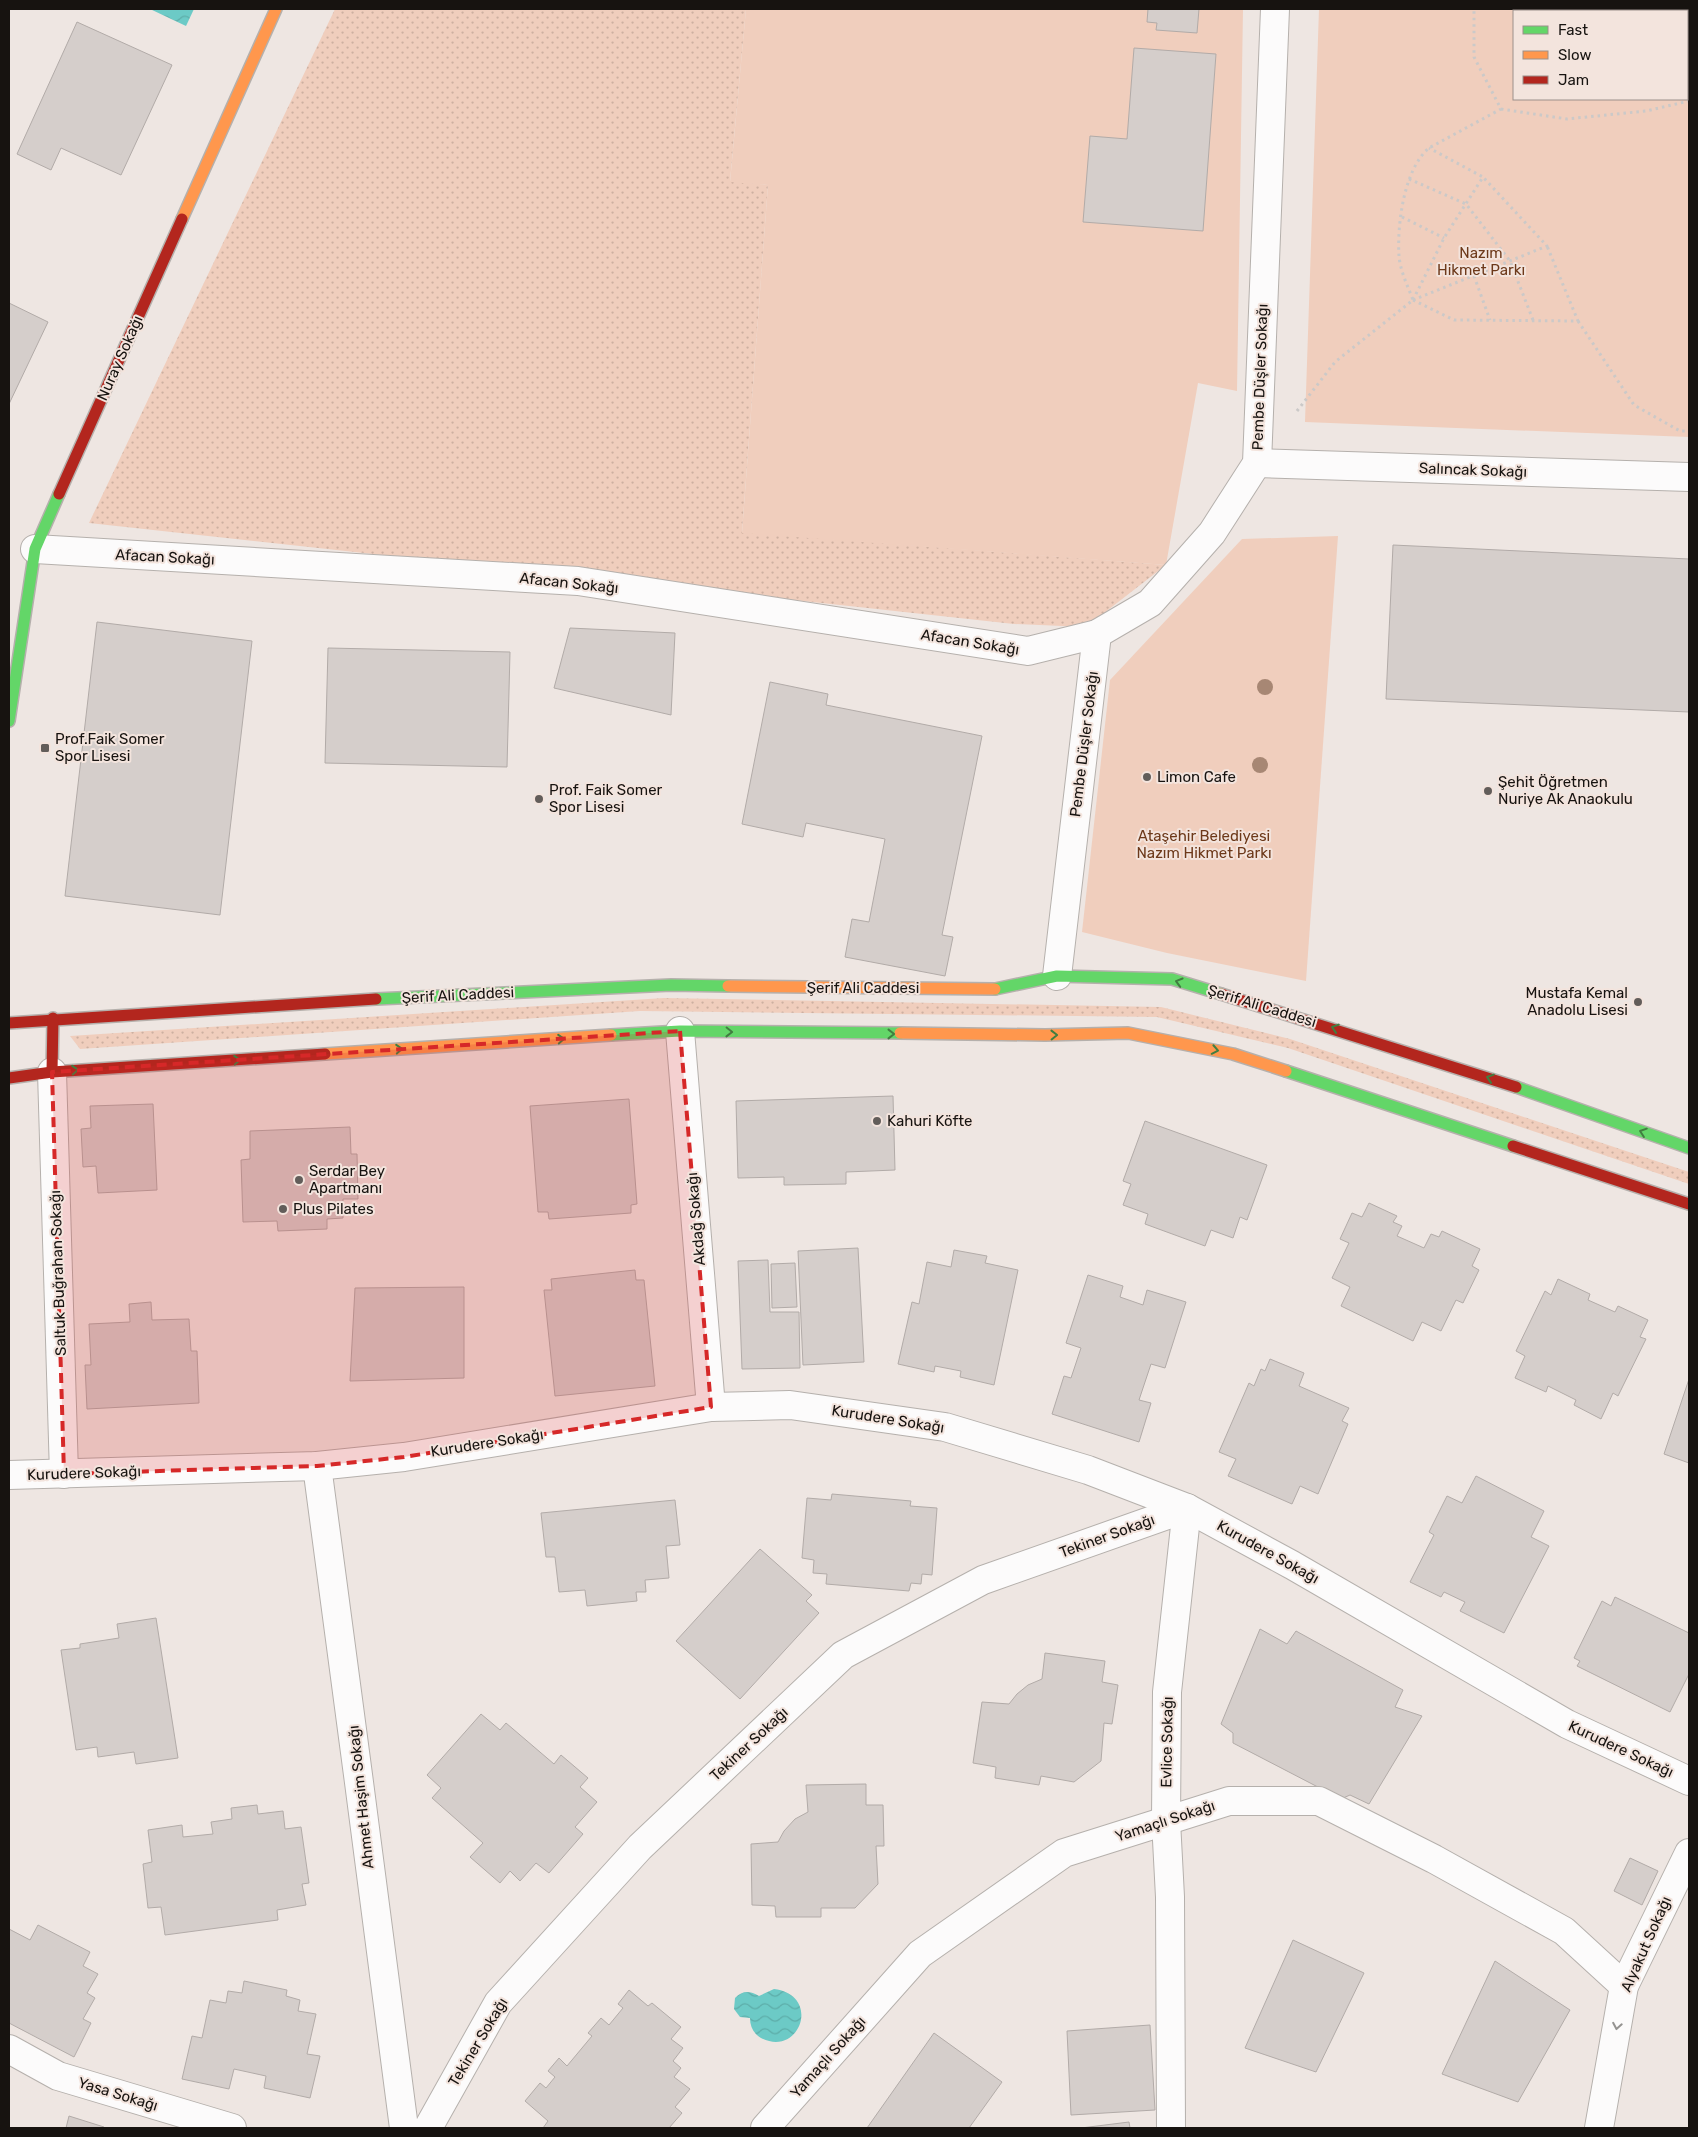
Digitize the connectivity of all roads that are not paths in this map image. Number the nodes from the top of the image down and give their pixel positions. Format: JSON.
{"nodes":[{"id":1,"x":276,"y":9,"type":"edge"},
{"id":2,"x":1275,"y":9,"type":"edge"},
{"id":3,"x":1257,"y":463,"type":"junction"},
{"id":4,"x":1689,"y":477,"type":"edge"},
{"id":5,"x":35,"y":549,"type":"junction"},
{"id":6,"x":1097,"y":634,"type":"junction"},
{"id":7,"x":9,"y":721,"type":"edge"},
{"id":8,"x":1057,"y":976,"type":"junction"},
{"id":9,"x":53,"y":1018,"type":"junction"},
{"id":10,"x":9,"y":1023,"type":"edge"},
{"id":11,"x":680,"y":1031,"type":"junction"},
{"id":12,"x":52,"y":1072,"type":"junction"},
{"id":13,"x":9,"y":1078,"type":"edge"},
{"id":14,"x":1689,"y":1148,"type":"edge"},
{"id":15,"x":1689,"y":1204,"type":"edge"},
{"id":16,"x":711,"y":1407,"type":"junction"},
{"id":17,"x":318,"y":1466,"type":"junction"},
{"id":18,"x":64,"y":1474,"type":"junction"},
{"id":19,"x":9,"y":1475,"type":"edge"},
{"id":20,"x":1187,"y":1508,"type":"junction"},
{"id":21,"x":1689,"y":1781,"type":"edge"},
{"id":22,"x":1166,"y":1821,"type":"junction"},
{"id":23,"x":1689,"y":1853,"type":"edge"},
{"id":24,"x":1624,"y":1986,"type":"junction"},
{"id":25,"x":9,"y":2049,"type":"edge"},
{"id":26,"x":232,"y":2128,"type":"edge"},
{"id":27,"x":404,"y":2128,"type":"edge"},
{"id":28,"x":428,"y":2128,"type":"edge"},
{"id":29,"x":765,"y":2128,"type":"edge"},
{"id":30,"x":1171,"y":2128,"type":"edge"},
{"id":31,"x":1599,"y":2128,"type":"edge"}],
"edges":[{"from":1,"to":5,"type":"street","name":"Nuray Sokağı"},
{"from":2,"to":3,"type":"street","name":"Pembe Düşler Sokağı"},
{"from":3,"to":4,"type":"street","name":"Salıncak Sokağı"},
{"from":3,"to":6,"type":"street","name":"Pembe Düşler Sokağı"},
{"from":5,"to":6,"type":"street","name":"Afacan Sokağı"},
{"from":5,"to":7,"type":"street","name":"Nuray Sokağı"},
{"from":6,"to":8,"type":"street","name":"Pembe Düşler Sokağı"},
{"from":8,"to":9,"type":"street","name":"Şerif Ali Caddesi"},
{"from":14,"to":8,"type":"street","name":"Şerif Ali Caddesi","one_way":true},
{"from":9,"to":10,"type":"street","name":"Şerif Ali Caddesi"},
{"from":9,"to":12,"type":"street"},
{"from":12,"to":11,"type":"street","one_way":true},
{"from":11,"to":15,"type":"street","one_way":true},
{"from":11,"to":16,"type":"street","name":"Akdağ Sokağı"},
{"from":12,"to":13,"type":"street"},
{"from":12,"to":18,"type":"street","name":"Saltuk Buğrahan Sokağı"},
{"from":16,"to":17,"type":"street","name":"Kurudere Sokağı"},
{"from":16,"to":20,"type":"street","name":"Kurudere Sokağı"},
{"from":17,"to":18,"type":"street","name":"Kurudere Sokağı"},
{"from":17,"to":27,"type":"street","name":"Ahmet Haşim Sokağı"},
{"from":18,"to":19,"type":"street","name":"Kurudere Sokağı"},
{"from":20,"to":21,"type":"street","name":"Kurudere Sokağı"},
{"from":20,"to":22,"type":"street","name":"Evlice Sokağı"},
{"from":20,"to":28,"type":"street","name":"Tekiner Sokağı"},
{"from":22,"to":24,"type":"street","name":"Yamaçlı Sokağı"},
{"from":22,"to":29,"type":"street","name":"Yamaçlı Sokağı"},
{"from":22,"to":30,"type":"street","name":"Evlice Sokağı"},
{"from":23,"to":24,"type":"street","name":"Alyakut Sokağı"},
{"from":24,"to":31,"type":"street","name":"Alyakut Sokağı","one_way":true},
{"from":25,"to":26,"type":"street","name":"Yasa Sokağı"}]}
